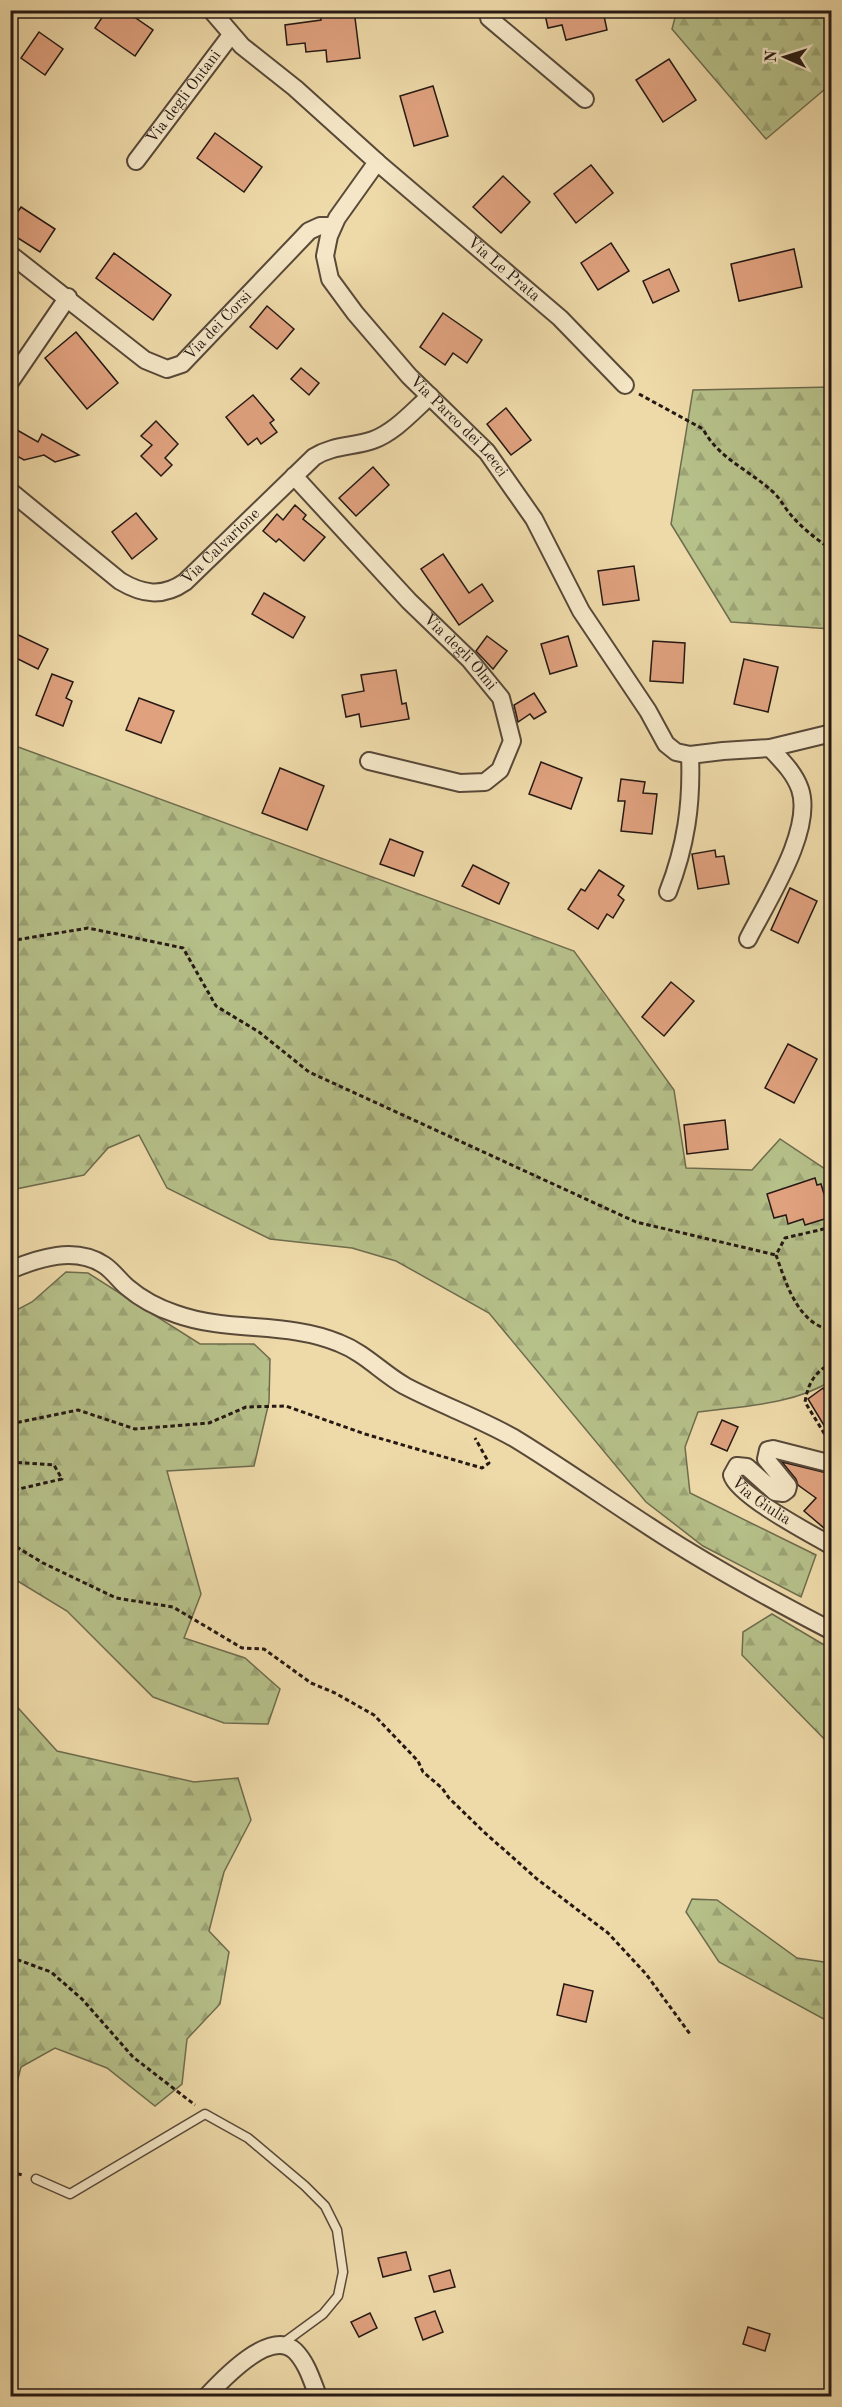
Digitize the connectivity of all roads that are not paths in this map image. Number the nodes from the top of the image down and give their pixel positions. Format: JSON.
{"nodes":[{"id":1,"x":211,"y":10,"type":"edge"},
{"id":2,"x":489,"y":13,"type":"edge"},
{"id":3,"x":231,"y":35,"type":"junction"},
{"id":4,"x":585,"y":99,"type":"dead end"},
{"id":5,"x":136,"y":161,"type":"dead end"},
{"id":6,"x":377,"y":162,"type":"junction"},
{"id":7,"x":333,"y":226,"type":"junction"},
{"id":8,"x":10,"y":254,"type":"edge"},
{"id":9,"x":68,"y":297,"type":"junction"},
{"id":10,"x":10,"y":382,"type":"edge"},
{"id":11,"x":625,"y":385,"type":"road end"},
{"id":12,"x":430,"y":396,"type":"junction"},
{"id":13,"x":294,"y":476,"type":"junction"},
{"id":14,"x":10,"y":491,"type":"edge"},
{"id":15,"x":831,"y":733,"type":"edge"},
{"id":16,"x":770,"y":748,"type":"junction"},
{"id":17,"x":690,"y":755,"type":"junction"},
{"id":18,"x":369,"y":761,"type":"dead end"},
{"id":19,"x":668,"y":892,"type":"dead end"},
{"id":20,"x":748,"y":939,"type":"dead end"},
{"id":21,"x":10,"y":1270,"type":"edge"},
{"id":22,"x":831,"y":1464,"type":"edge"},
{"id":23,"x":831,"y":1546,"type":"edge"},
{"id":24,"x":831,"y":1631,"type":"edge"},
{"id":25,"x":36,"y":2179,"type":"dead end"},
{"id":26,"x":279,"y":2346,"type":"junction"},
{"id":27,"x":207,"y":2397,"type":"edge"},
{"id":28,"x":318,"y":2397,"type":"edge"}],
"edges":[{"from":1,"to":3,"type":"street"},
{"from":2,"to":4,"type":"street"},
{"from":3,"to":5,"type":"street","name":"Via degli Ontani"},
{"from":3,"to":6,"type":"street"},
{"from":6,"to":7,"type":"street","name":"Via Parco dei Lecci"},
{"from":6,"to":11,"type":"street","name":"Via Le Prata"},
{"from":7,"to":9,"type":"street","name":"Via dei Corsi"},
{"from":7,"to":12,"type":"street","name":"Via Parco dei Lecci"},
{"from":8,"to":9,"type":"street","name":"Via dei Corsi"},
{"from":9,"to":10,"type":"street"},
{"from":12,"to":13,"type":"street","name":"Via Calvarione"},
{"from":12,"to":17,"type":"street","name":"Via Parco dei Lecci"},
{"from":13,"to":14,"type":"street","name":"Via Calvarione"},
{"from":13,"to":18,"type":"street","name":"Via degli Olmi"},
{"from":15,"to":16,"type":"street"},
{"from":16,"to":17,"type":"street"},
{"from":16,"to":20,"type":"street"},
{"from":17,"to":19,"type":"street"},
{"from":21,"to":24,"type":"street"},
{"from":22,"to":23,"type":"street","name":"Via Giulia"},
{"from":25,"to":26,"type":"lane"},
{"from":26,"to":27,"type":"street"},
{"from":26,"to":28,"type":"street"}]}
